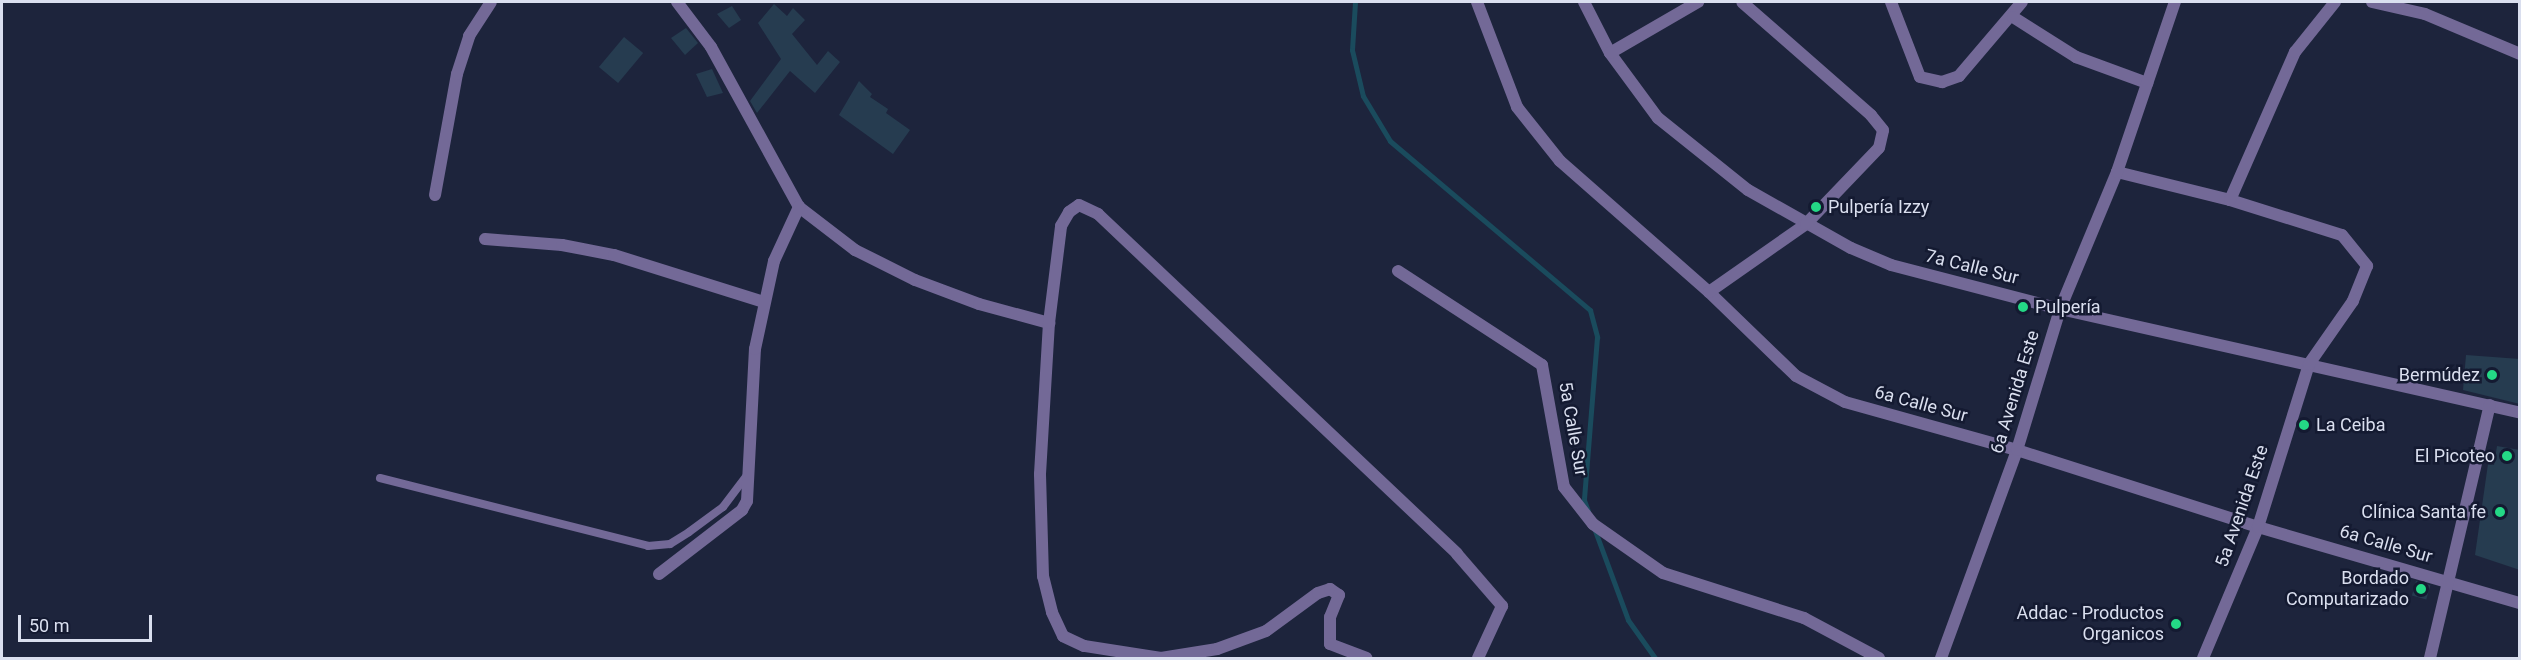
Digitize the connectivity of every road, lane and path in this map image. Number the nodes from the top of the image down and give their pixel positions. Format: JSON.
{"nodes":[{"id":1,"x":491,"y":2,"type":"edge"},
{"id":2,"x":677,"y":2,"type":"edge"},
{"id":3,"x":1477,"y":2,"type":"edge"},
{"id":4,"x":1584,"y":2,"type":"edge"},
{"id":5,"x":1698,"y":2,"type":"edge"},
{"id":6,"x":1742,"y":2,"type":"edge"},
{"id":7,"x":1891,"y":2,"type":"edge"},
{"id":8,"x":2022,"y":2,"type":"edge"},
{"id":9,"x":2175,"y":2,"type":"edge"},
{"id":10,"x":2335,"y":2,"type":"edge"},
{"id":11,"x":2372,"y":2,"type":"edge"},
{"id":12,"x":2427,"y":2,"type":"edge"},
{"id":13,"x":2425,"y":14,"type":"junction"},
{"id":14,"x":2013,"y":16,"type":"junction"},
{"id":15,"x":1610,"y":53,"type":"junction"},
{"id":16,"x":2520,"y":54,"type":"edge"},
{"id":17,"x":2147,"y":83,"type":"junction"},
{"id":18,"x":2117,"y":172,"type":"junction"},
{"id":19,"x":435,"y":195,"type":"dead end"},
{"id":20,"x":2230,"y":200,"type":"junction"},
{"id":21,"x":799,"y":207,"type":"junction"},
{"id":22,"x":1806,"y":224,"type":"junction"},
{"id":23,"x":485,"y":239,"type":"dead end"},
{"id":24,"x":1398,"y":271,"type":"dead end"},
{"id":25,"x":1709,"y":292,"type":"junction"},
{"id":26,"x":764,"y":302,"type":"junction"},
{"id":27,"x":2060,"y":309,"type":"junction"},
{"id":28,"x":1049,"y":323,"type":"junction"},
{"id":29,"x":2309,"y":364,"type":"junction"},
{"id":30,"x":2490,"y":405,"type":"junction"},
{"id":31,"x":2520,"y":413,"type":"edge"},
{"id":32,"x":2018,"y":450,"type":"junction"},
{"id":33,"x":749,"y":472,"type":"junction"},
{"id":34,"x":380,"y":478,"type":"dead end"},
{"id":35,"x":2258,"y":527,"type":"junction"},
{"id":36,"x":659,"y":574,"type":"dead end"},
{"id":37,"x":2450,"y":580,"type":"junction"},
{"id":38,"x":2520,"y":603,"type":"edge"},
{"id":39,"x":1161,"y":658,"type":"edge"},
{"id":40,"x":1365,"y":658,"type":"edge"},
{"id":41,"x":1478,"y":658,"type":"edge"},
{"id":42,"x":1879,"y":658,"type":"edge"},
{"id":43,"x":1941,"y":658,"type":"edge"},
{"id":44,"x":2203,"y":658,"type":"edge"},
{"id":45,"x":2430,"y":658,"type":"edge"}],
"edges":[{"from":1,"to":19,"type":"street"},
{"from":2,"to":21,"type":"street"},
{"from":3,"to":25,"type":"street","name":"6a Calle Sur"},
{"from":4,"to":15,"type":"street","name":"7a Calle Sur"},
{"from":5,"to":15,"type":"street"},
{"from":6,"to":22,"type":"street"},
{"from":7,"to":14,"type":"street"},
{"from":8,"to":14,"type":"street"},
{"from":9,"to":17,"type":"street","name":"6a Avenida Este"},
{"from":10,"to":20,"type":"street"},
{"from":11,"to":13,"type":"street"},
{"from":12,"to":13,"type":"street"},
{"from":13,"to":16,"type":"street"},
{"from":14,"to":17,"type":"street"},
{"from":15,"to":22,"type":"street","name":"7a Calle Sur"},
{"from":17,"to":18,"type":"street","name":"6a Avenida Este"},
{"from":18,"to":20,"type":"street"},
{"from":18,"to":27,"type":"street","name":"6a Avenida Este"},
{"from":20,"to":29,"type":"street","name":"5a Avenida Este"},
{"from":21,"to":26,"type":"street"},
{"from":21,"to":28,"type":"street"},
{"from":22,"to":25,"type":"street"},
{"from":22,"to":27,"type":"street","name":"7a Calle Sur"},
{"from":23,"to":26,"type":"street"},
{"from":24,"to":42,"type":"street","name":"5a Calle Sur"},
{"from":25,"to":32,"type":"street","name":"6a Calle Sur"},
{"from":26,"to":33,"type":"street"},
{"from":27,"to":29,"type":"street","name":"7a Calle Sur"},
{"from":27,"to":32,"type":"street","name":"6a Avenida Este"},
{"from":28,"to":39,"type":"street"},
{"from":28,"to":41,"type":"street"},
{"from":29,"to":30,"type":"street","name":"7a Calle Sur"},
{"from":29,"to":35,"type":"street","name":"5a Avenida Este"},
{"from":30,"to":31,"type":"street","name":"7a Calle Sur"},
{"from":30,"to":37,"type":"street"},
{"from":32,"to":35,"type":"street","name":"6a Calle Sur"},
{"from":32,"to":43,"type":"street","name":"6a Avenida Este"},
{"from":33,"to":34,"type":"lane"},
{"from":33,"to":36,"type":"street"},
{"from":35,"to":37,"type":"street","name":"6a Calle Sur"},
{"from":35,"to":44,"type":"street","name":"5a Avenida Este"},
{"from":37,"to":38,"type":"street","name":"6a Calle Sur"},
{"from":37,"to":45,"type":"street"},
{"from":39,"to":40,"type":"street"}]}
